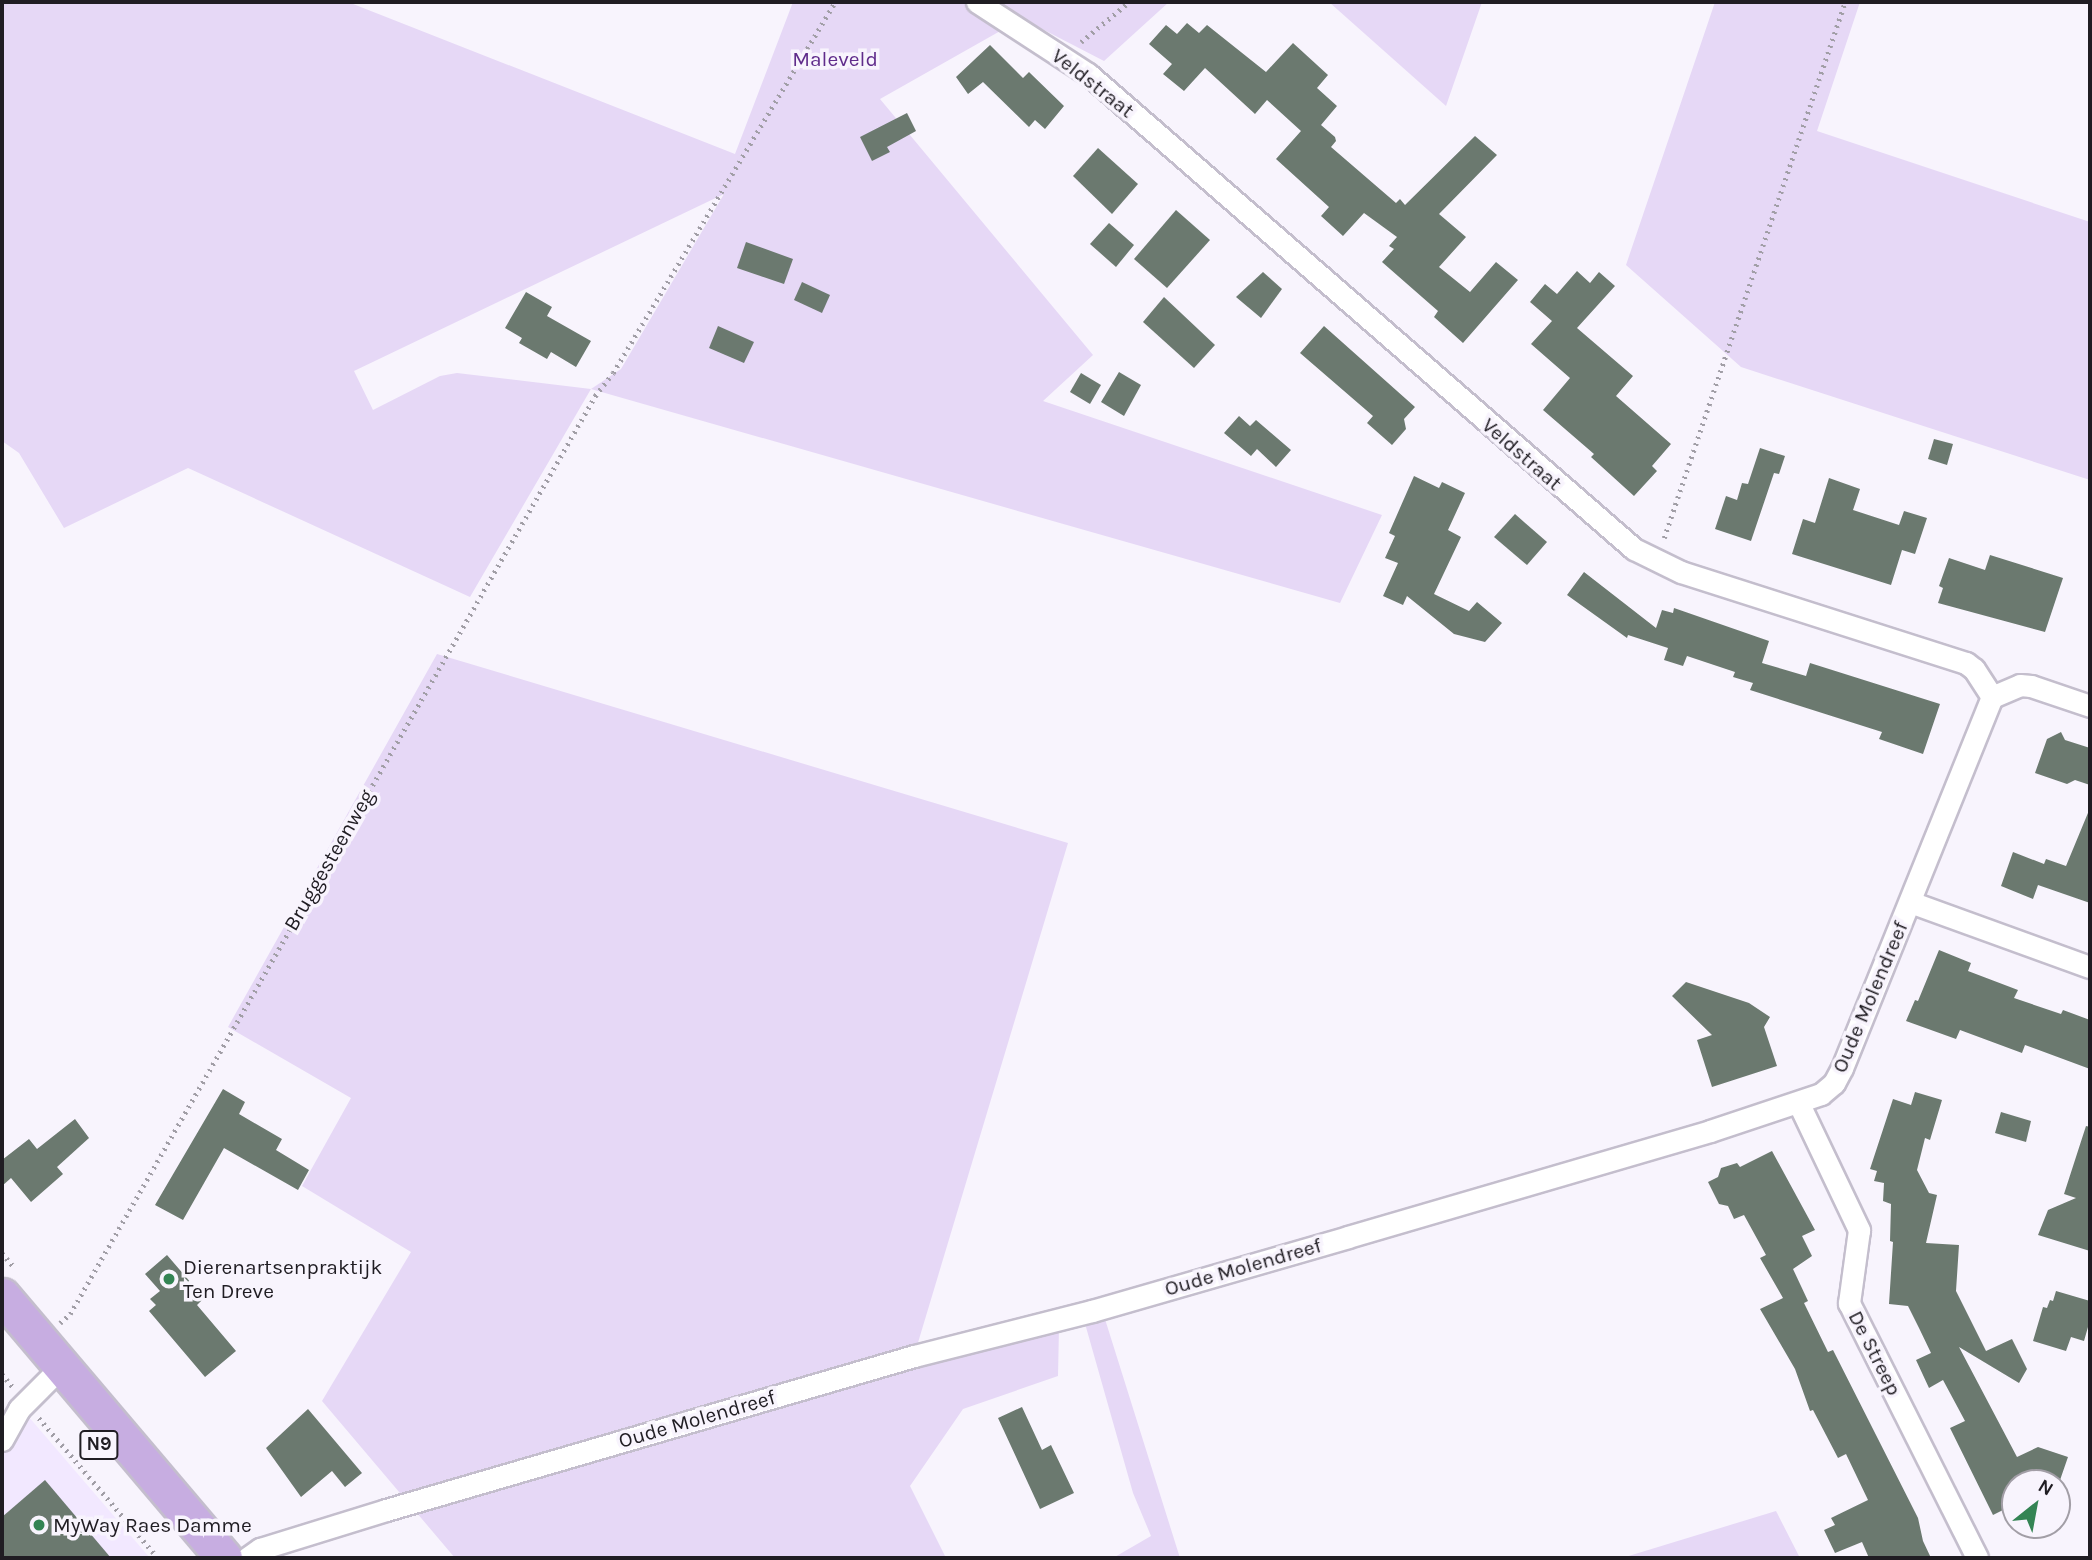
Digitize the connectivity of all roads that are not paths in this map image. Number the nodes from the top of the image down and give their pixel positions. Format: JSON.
{"nodes":[{"id":1,"x":977,"y":2,"type":"edge"},
{"id":2,"x":1992,"y":697,"type":"junction"},
{"id":3,"x":2090,"y":706,"type":"edge"},
{"id":4,"x":1910,"y":902,"type":"junction"},
{"id":5,"x":2090,"y":967,"type":"edge"},
{"id":6,"x":1799,"y":1104,"type":"junction"},
{"id":7,"x":2,"y":1296,"type":"edge"},
{"id":8,"x":2,"y":1333,"type":"edge"},
{"id":9,"x":43,"y":1373,"type":"junction"},
{"id":10,"x":2,"y":1440,"type":"edge"},
{"id":11,"x":195,"y":1558,"type":"edge"},
{"id":12,"x":225,"y":1558,"type":"edge"},
{"id":13,"x":247,"y":1558,"type":"edge"},
{"id":14,"x":1977,"y":1558,"type":"edge"}],
"edges":[{"from":1,"to":2,"type":"street","name":"Veldstraat"},
{"from":2,"to":3,"type":"street"},
{"from":2,"to":4,"type":"street","name":"Oude Molendreef"},
{"from":4,"to":5,"type":"street"},
{"from":4,"to":6,"type":"street","name":"Oude Molendreef"},
{"from":6,"to":13,"type":"street","name":"Oude Molendreef"},
{"from":6,"to":14,"type":"street","name":"De Streep"},
{"from":7,"to":9,"type":"main road","number":"N9"},
{"from":8,"to":9,"type":"main road","number":"N9"},
{"from":9,"to":10,"type":"street"},
{"from":9,"to":11,"type":"main road","number":"N9"},
{"from":9,"to":12,"type":"main road","number":"N9"}]}
